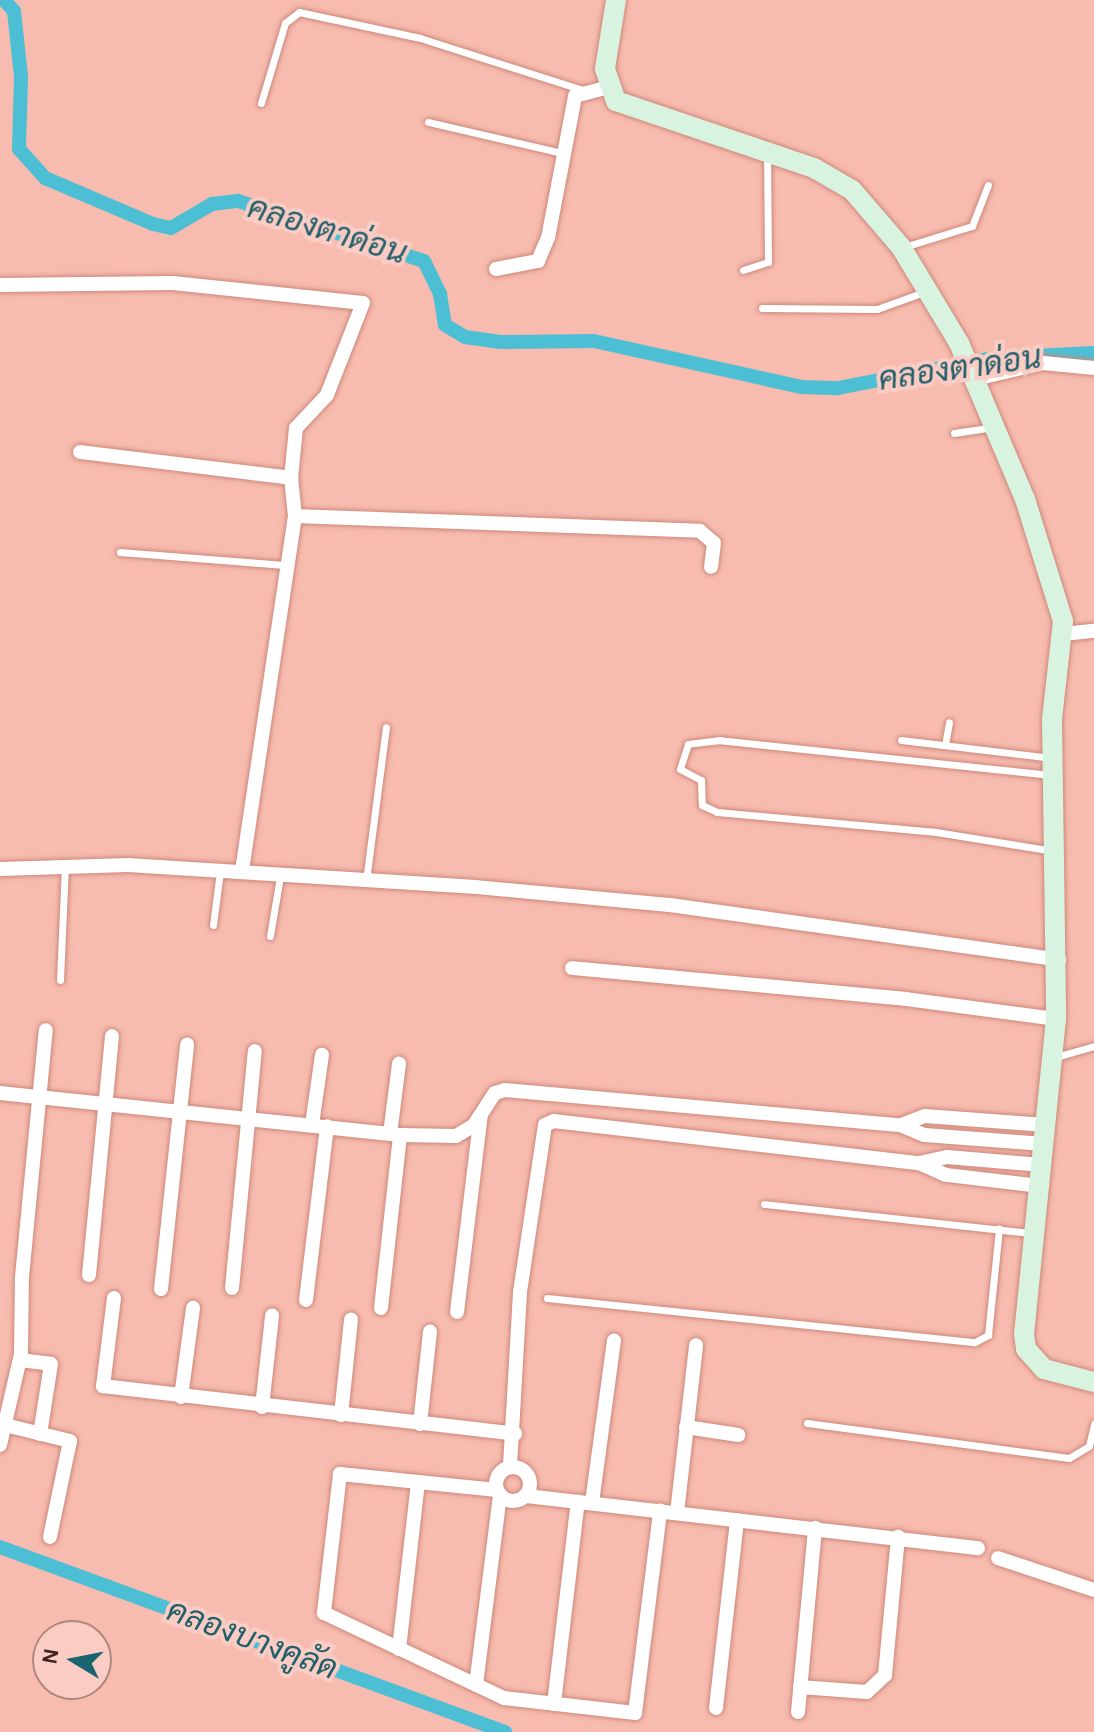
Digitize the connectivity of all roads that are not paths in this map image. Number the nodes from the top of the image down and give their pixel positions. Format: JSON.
{"nodes":[{"id":1,"x":616,"y":0,"type":"edge"},
{"id":2,"x":608,"y":87,"type":"junction"},
{"id":3,"x":583,"y":90,"type":"junction"},
{"id":4,"x":261,"y":103,"type":"dead end"},
{"id":5,"x":428,"y":122,"type":"dead end"},
{"id":6,"x":562,"y":153,"type":"junction"},
{"id":7,"x":767,"y":153,"type":"junction"},
{"id":8,"x":988,"y":185,"type":"dead end"},
{"id":9,"x":901,"y":247,"type":"junction"},
{"id":10,"x":496,"y":269,"type":"dead end"},
{"id":11,"x":743,"y":270,"type":"dead end"},
{"id":12,"x":0,"y":285,"type":"edge"},
{"id":13,"x":929,"y":291,"type":"junction"},
{"id":14,"x":762,"y":308,"type":"dead end"},
{"id":15,"x":1094,"y":368,"type":"edge"},
{"id":16,"x":973,"y":375,"type":"junction"},
{"id":17,"x":996,"y":426,"type":"junction"},
{"id":18,"x":954,"y":433,"type":"dead end"},
{"id":19,"x":80,"y":452,"type":"dead end"},
{"id":20,"x":291,"y":478,"type":"junction"},
{"id":21,"x":295,"y":516,"type":"junction"},
{"id":22,"x":120,"y":552,"type":"dead end"},
{"id":23,"x":287,"y":565,"type":"junction"},
{"id":24,"x":711,"y":567,"type":"dead end"},
{"id":25,"x":1094,"y":631,"type":"edge"},
{"id":26,"x":1063,"y":634,"type":"junction"},
{"id":27,"x":949,"y":722,"type":"dead end"},
{"id":28,"x":386,"y":727,"type":"dead end"},
{"id":29,"x":901,"y":740,"type":"dead end"},
{"id":30,"x":945,"y":745,"type":"junction"},
{"id":31,"x":1053,"y":767,"type":"junction"},
{"id":32,"x":1056,"y":851,"type":"junction"},
{"id":33,"x":65,"y":865,"type":"junction"},
{"id":34,"x":0,"y":869,"type":"edge"},
{"id":35,"x":220,"y":869,"type":"junction"},
{"id":36,"x":242,"y":871,"type":"junction"},
{"id":37,"x":280,"y":874,"type":"junction"},
{"id":38,"x":366,"y":881,"type":"junction"},
{"id":39,"x":213,"y":925,"type":"dead end"},
{"id":40,"x":270,"y":936,"type":"dead end"},
{"id":41,"x":1059,"y":960,"type":"junction"},
{"id":42,"x":572,"y":968,"type":"dead end"},
{"id":43,"x":60,"y":980,"type":"dead end"},
{"id":44,"x":1056,"y":1019,"type":"junction"},
{"id":45,"x":46,"y":1030,"type":"dead end"},
{"id":46,"x":112,"y":1036,"type":"dead end"},
{"id":47,"x":187,"y":1044,"type":"dead end"},
{"id":48,"x":1094,"y":1046,"type":"edge"},
{"id":49,"x":255,"y":1051,"type":"dead end"},
{"id":50,"x":322,"y":1055,"type":"dead end"},
{"id":51,"x":1054,"y":1057,"type":"junction"},
{"id":52,"x":399,"y":1064,"type":"dead end"},
{"id":53,"x":0,"y":1093,"type":"edge"},
{"id":54,"x":40,"y":1097,"type":"junction"},
{"id":55,"x":106,"y":1103,"type":"junction"},
{"id":56,"x":181,"y":1111,"type":"junction"},
{"id":57,"x":481,"y":1115,"type":"junction"},
{"id":58,"x":249,"y":1117,"type":"junction"},
{"id":59,"x":320,"y":1125,"type":"junction"},
{"id":60,"x":395,"y":1134,"type":"junction"},
{"id":61,"x":1045,"y":1134,"type":"junction"},
{"id":62,"x":1041,"y":1176,"type":"junction"},
{"id":63,"x":764,"y":1204,"type":"dead end"},
{"id":64,"x":999,"y":1229,"type":"junction"},
{"id":65,"x":1035,"y":1233,"type":"junction"},
{"id":66,"x":89,"y":1275,"type":"dead end"},
{"id":67,"x":232,"y":1288,"type":"dead end"},
{"id":68,"x":161,"y":1289,"type":"dead end"},
{"id":69,"x":114,"y":1298,"type":"dead end"},
{"id":70,"x":547,"y":1298,"type":"dead end"},
{"id":71,"x":306,"y":1300,"type":"dead end"},
{"id":72,"x":193,"y":1308,"type":"dead end"},
{"id":73,"x":381,"y":1308,"type":"dead end"},
{"id":74,"x":457,"y":1312,"type":"dead end"},
{"id":75,"x":272,"y":1316,"type":"dead end"},
{"id":76,"x":351,"y":1320,"type":"dead end"},
{"id":77,"x":430,"y":1332,"type":"dead end"},
{"id":78,"x":614,"y":1340,"type":"dead end"},
{"id":79,"x":696,"y":1345,"type":"dead end"},
{"id":80,"x":20,"y":1360,"type":"junction"},
{"id":81,"x":1094,"y":1382,"type":"edge"},
{"id":82,"x":181,"y":1397,"type":"junction"},
{"id":83,"x":262,"y":1407,"type":"junction"},
{"id":84,"x":341,"y":1415,"type":"junction"},
{"id":85,"x":807,"y":1423,"type":"dead end"},
{"id":86,"x":420,"y":1424,"type":"junction"},
{"id":87,"x":1094,"y":1424,"type":"edge"},
{"id":88,"x":5,"y":1425,"type":"junction"},
{"id":89,"x":686,"y":1427,"type":"junction"},
{"id":90,"x":40,"y":1434,"type":"junction"},
{"id":91,"x":515,"y":1434,"type":"junction"},
{"id":92,"x":738,"y":1435,"type":"dead end"},
{"id":93,"x":0,"y":1445,"type":"edge"},
{"id":94,"x":510,"y":1466,"type":"junction"},
{"id":95,"x":418,"y":1482,"type":"junction"},
{"id":96,"x":498,"y":1493,"type":"junction"},
{"id":97,"x":527,"y":1496,"type":"junction"},
{"id":98,"x":585,"y":1502,"type":"junction"},
{"id":99,"x":660,"y":1511,"type":"junction"},
{"id":100,"x":677,"y":1513,"type":"junction"},
{"id":101,"x":737,"y":1520,"type":"junction"},
{"id":102,"x":815,"y":1528,"type":"junction"},
{"id":103,"x":50,"y":1537,"type":"dead end"},
{"id":104,"x":898,"y":1537,"type":"junction"},
{"id":105,"x":978,"y":1548,"type":"dead end"},
{"id":106,"x":998,"y":1558,"type":"dead end"},
{"id":107,"x":1094,"y":1590,"type":"edge"},
{"id":108,"x":399,"y":1649,"type":"junction"},
{"id":109,"x":476,"y":1685,"type":"junction"},
{"id":110,"x":800,"y":1687,"type":"junction"},
{"id":111,"x":554,"y":1704,"type":"junction"},
{"id":112,"x":716,"y":1708,"type":"dead end"},
{"id":113,"x":798,"y":1712,"type":"dead end"}],
"edges":[{"from":1,"to":2,"type":"street"},
{"from":2,"to":3,"type":"street"},
{"from":2,"to":7,"type":"street"},
{"from":3,"to":4,"type":"lane"},
{"from":3,"to":6,"type":"street"},
{"from":5,"to":6,"type":"lane"},
{"from":6,"to":10,"type":"street"},
{"from":7,"to":9,"type":"street"},
{"from":7,"to":11,"type":"lane"},
{"from":8,"to":9,"type":"lane"},
{"from":9,"to":13,"type":"street"},
{"from":12,"to":20,"type":"street"},
{"from":13,"to":14,"type":"lane"},
{"from":13,"to":16,"type":"street"},
{"from":15,"to":16,"type":"street"},
{"from":16,"to":17,"type":"street"},
{"from":17,"to":18,"type":"lane"},
{"from":17,"to":26,"type":"street"},
{"from":19,"to":20,"type":"street"},
{"from":20,"to":21,"type":"street"},
{"from":21,"to":23,"type":"street"},
{"from":21,"to":24,"type":"street"},
{"from":22,"to":23,"type":"lane"},
{"from":23,"to":36,"type":"street"},
{"from":25,"to":26,"type":"street"},
{"from":26,"to":31,"type":"street"},
{"from":27,"to":30,"type":"lane"},
{"from":28,"to":38,"type":"lane"},
{"from":29,"to":30,"type":"lane"},
{"from":30,"to":31,"type":"lane"},
{"from":31,"to":32,"type":"street"},
{"from":31,"to":32,"type":"lane"},
{"from":32,"to":41,"type":"street"},
{"from":33,"to":34,"type":"street"},
{"from":33,"to":35,"type":"street"},
{"from":33,"to":43,"type":"lane"},
{"from":35,"to":36,"type":"street"},
{"from":35,"to":39,"type":"lane"},
{"from":36,"to":37,"type":"street"},
{"from":37,"to":38,"type":"street"},
{"from":37,"to":40,"type":"lane"},
{"from":38,"to":41,"type":"street"},
{"from":41,"to":44,"type":"street"},
{"from":42,"to":44,"type":"street"},
{"from":44,"to":51,"type":"street"},
{"from":45,"to":54,"type":"street"},
{"from":46,"to":55,"type":"street"},
{"from":47,"to":56,"type":"street"},
{"from":48,"to":51,"type":"lane"},
{"from":49,"to":58,"type":"street"},
{"from":50,"to":59,"type":"street"},
{"from":51,"to":61,"type":"street"},
{"from":52,"to":60,"type":"street"},
{"from":53,"to":54,"type":"street"},
{"from":54,"to":55,"type":"street"},
{"from":54,"to":80,"type":"street"},
{"from":55,"to":56,"type":"street"},
{"from":55,"to":66,"type":"street"},
{"from":56,"to":58,"type":"street"},
{"from":56,"to":68,"type":"street"},
{"from":57,"to":60,"type":"street"},
{"from":57,"to":61,"type":"street"},
{"from":57,"to":74,"type":"street"},
{"from":58,"to":59,"type":"street"},
{"from":58,"to":67,"type":"street"},
{"from":59,"to":60,"type":"street"},
{"from":59,"to":71,"type":"street"},
{"from":60,"to":73,"type":"street"},
{"from":61,"to":62,"type":"street"},
{"from":62,"to":65,"type":"street"},
{"from":62,"to":91,"type":"street"},
{"from":63,"to":64,"type":"lane"},
{"from":64,"to":65,"type":"lane"},
{"from":64,"to":70,"type":"lane"},
{"from":65,"to":81,"type":"street"},
{"from":69,"to":82,"type":"street"},
{"from":72,"to":82,"type":"street"},
{"from":75,"to":83,"type":"street"},
{"from":76,"to":84,"type":"street"},
{"from":77,"to":86,"type":"street"},
{"from":78,"to":98,"type":"street"},
{"from":79,"to":89,"type":"street"},
{"from":80,"to":88,"type":"street"},
{"from":80,"to":90,"type":"street"},
{"from":82,"to":83,"type":"street"},
{"from":83,"to":84,"type":"street"},
{"from":84,"to":86,"type":"street"},
{"from":85,"to":87,"type":"lane"},
{"from":86,"to":91,"type":"street"},
{"from":88,"to":90,"type":"street"},
{"from":88,"to":93,"type":"street"},
{"from":89,"to":92,"type":"street"},
{"from":89,"to":100,"type":"street"},
{"from":90,"to":103,"type":"street"},
{"from":91,"to":94,"type":"street"},
{"from":94,"to":96,"type":"street"},
{"from":94,"to":97,"type":"street"},
{"from":95,"to":96,"type":"street"},
{"from":95,"to":108,"type":"street"},
{"from":95,"to":108,"type":"street"},
{"from":96,"to":97,"type":"street"},
{"from":96,"to":109,"type":"street"},
{"from":97,"to":98,"type":"street"},
{"from":98,"to":99,"type":"street"},
{"from":98,"to":111,"type":"street"},
{"from":99,"to":100,"type":"street"},
{"from":99,"to":111,"type":"street"},
{"from":100,"to":101,"type":"street"},
{"from":101,"to":102,"type":"street"},
{"from":101,"to":112,"type":"street"},
{"from":102,"to":104,"type":"street"},
{"from":102,"to":110,"type":"street"},
{"from":104,"to":105,"type":"street"},
{"from":104,"to":110,"type":"street"},
{"from":106,"to":107,"type":"street"},
{"from":108,"to":109,"type":"street"},
{"from":109,"to":111,"type":"street"},
{"from":110,"to":113,"type":"street"}]}
